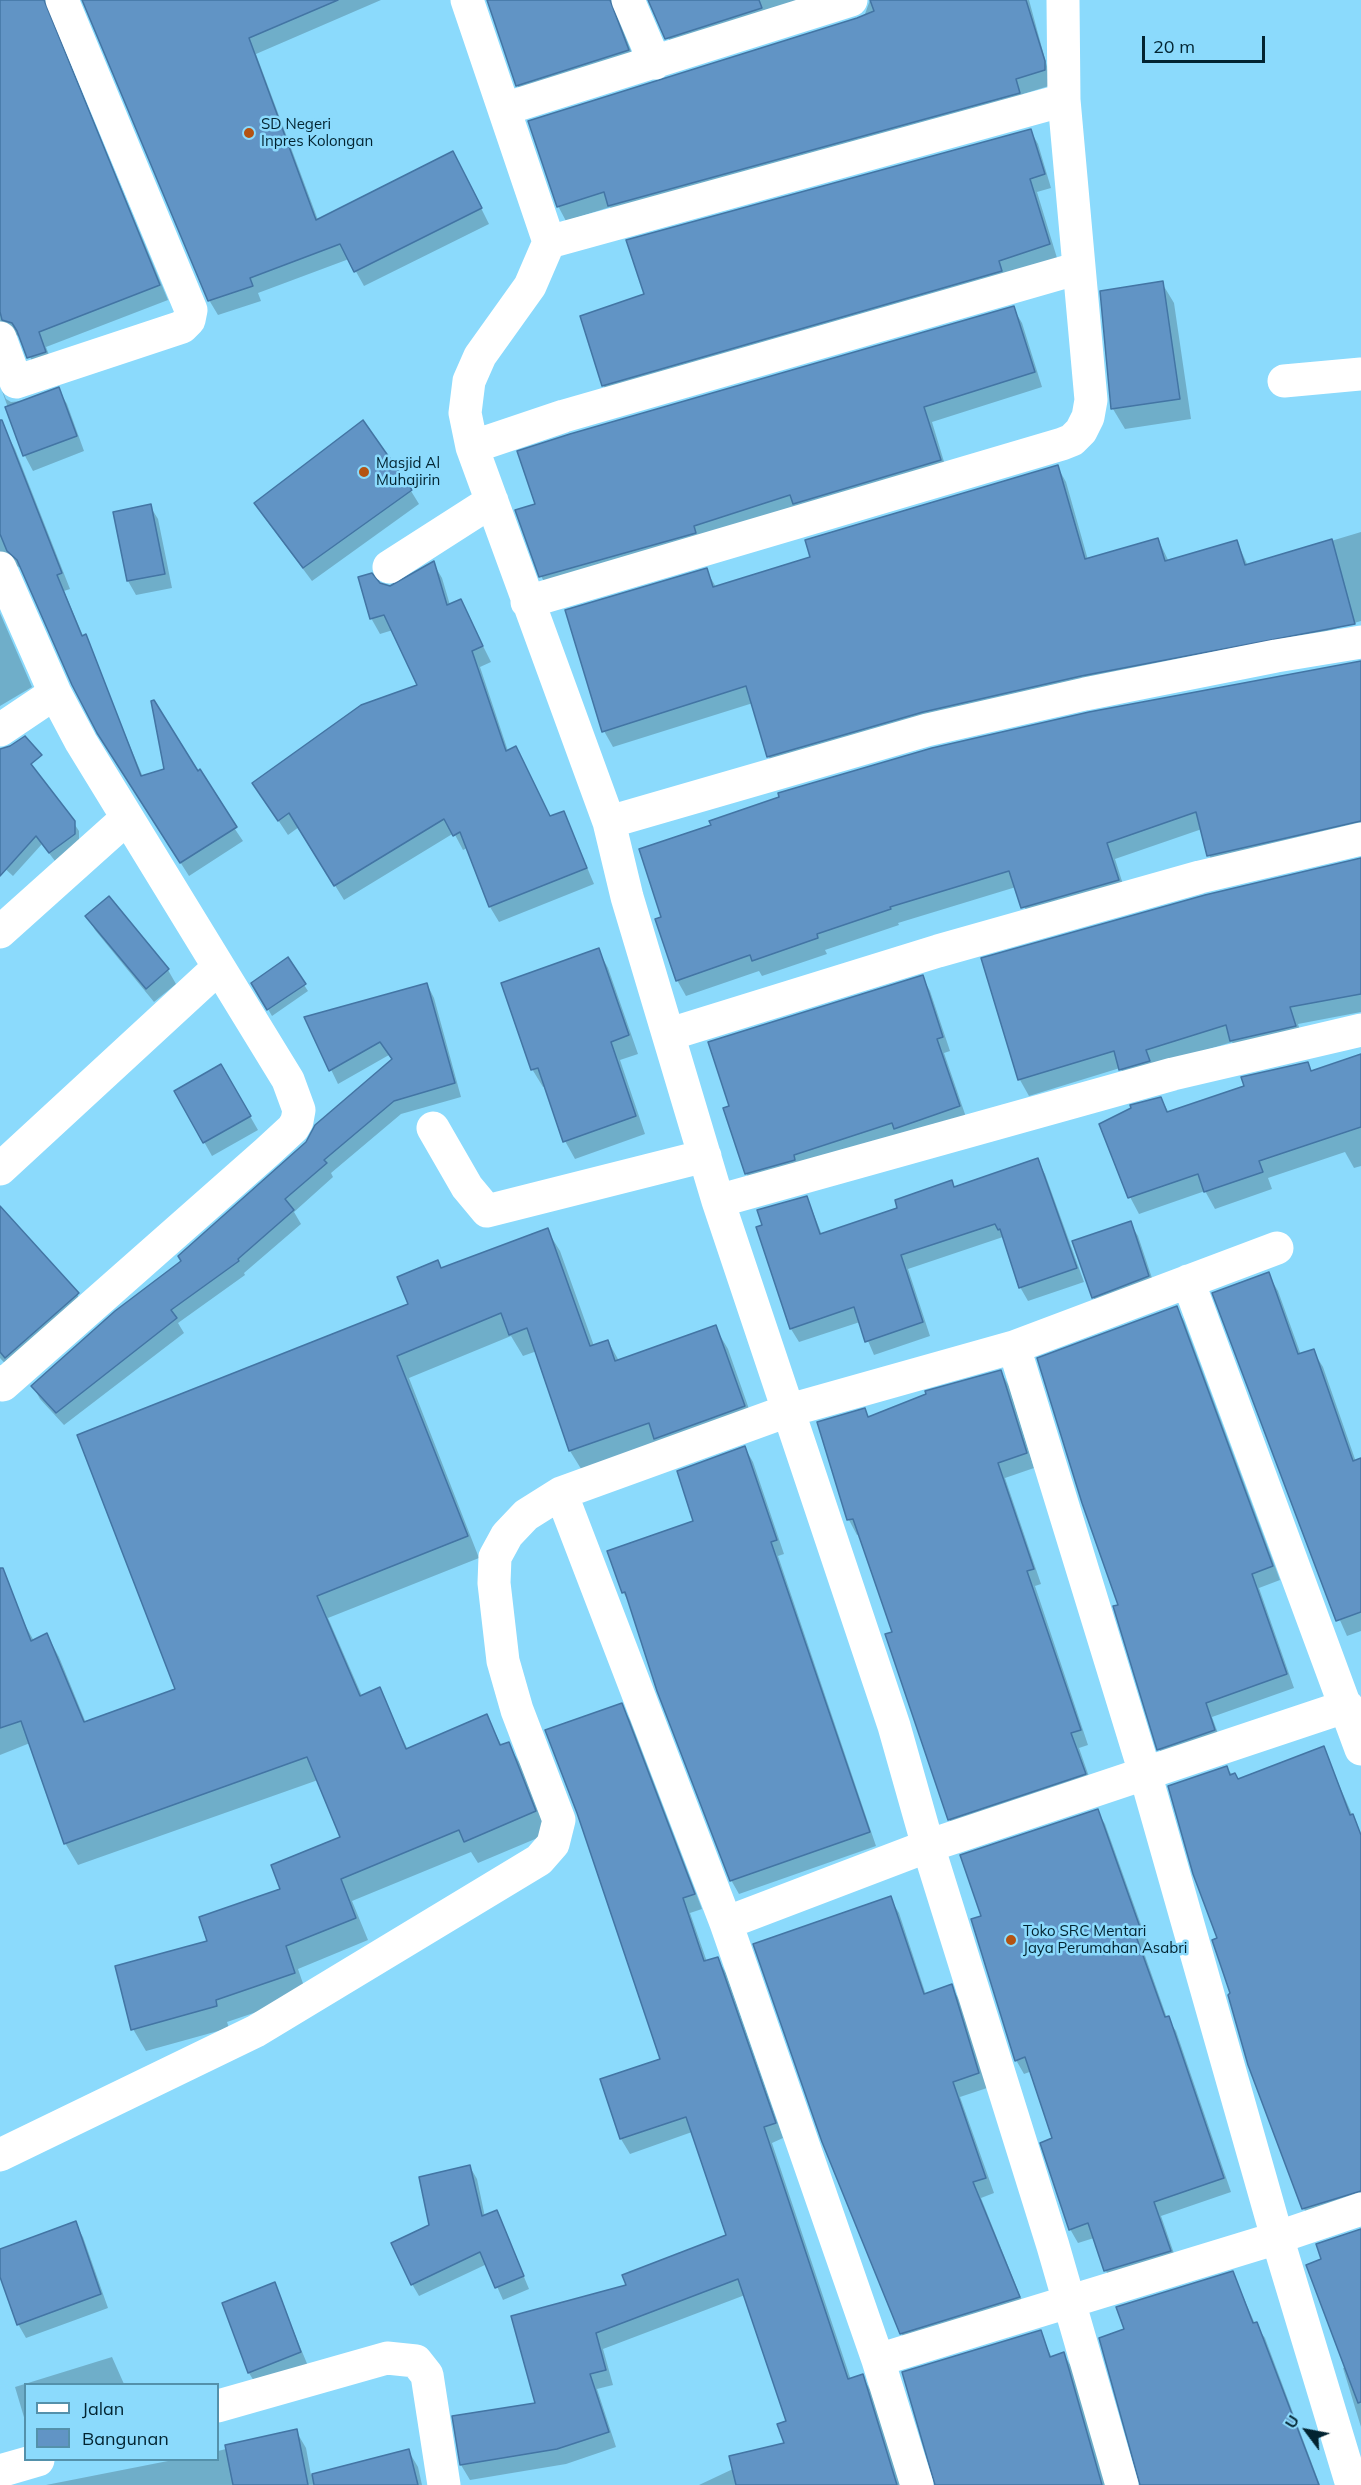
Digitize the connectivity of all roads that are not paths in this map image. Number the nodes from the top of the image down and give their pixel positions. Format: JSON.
{"nodes":[{"id":1,"x":63,"y":0,"type":"edge"},
{"id":2,"x":467,"y":0,"type":"edge"},
{"id":3,"x":628,"y":0,"type":"edge"},
{"id":4,"x":851,"y":0,"type":"edge"},
{"id":5,"x":1064,"y":0,"type":"edge"},
{"id":6,"x":781,"y":11,"type":"edge"},
{"id":7,"x":655,"y":63,"type":"junction"},
{"id":8,"x":1064,"y":100,"type":"junction"},
{"id":9,"x":504,"y":109,"type":"junction"},
{"id":10,"x":549,"y":242,"type":"junction"},
{"id":11,"x":1079,"y":268,"type":"junction"},
{"id":12,"x":0,"y":338,"type":"edge"},
{"id":13,"x":1361,"y":374,"type":"edge"},
{"id":14,"x":1284,"y":381,"type":"dead end"},
{"id":15,"x":8,"y":386,"type":"edge"},
{"id":16,"x":472,"y":447,"type":"junction"},
{"id":17,"x":492,"y":501,"type":"junction"},
{"id":18,"x":389,"y":567,"type":"dead end"},
{"id":19,"x":0,"y":568,"type":"edge"},
{"id":20,"x":527,"y":602,"type":"junction"},
{"id":21,"x":1361,"y":642,"type":"edge"},
{"id":22,"x":55,"y":693,"type":"junction"},
{"id":23,"x":0,"y":730,"type":"edge"},
{"id":24,"x":126,"y":819,"type":"junction"},
{"id":25,"x":609,"y":822,"type":"junction"},
{"id":26,"x":1361,"y":839,"type":"edge"},
{"id":27,"x":0,"y":932,"type":"edge"},
{"id":28,"x":218,"y":968,"type":"junction"},
{"id":29,"x":1361,"y":1030,"type":"edge"},
{"id":30,"x":670,"y":1034,"type":"junction"},
{"id":31,"x":433,"y":1128,"type":"dead end"},
{"id":32,"x":705,"y":1156,"type":"junction"},
{"id":33,"x":0,"y":1169,"type":"edge"},
{"id":34,"x":718,"y":1201,"type":"junction"},
{"id":35,"x":1277,"y":1248,"type":"dead end"},
{"id":36,"x":1188,"y":1281,"type":"junction"},
{"id":37,"x":1014,"y":1347,"type":"junction"},
{"id":38,"x":1,"y":1385,"type":"edge"},
{"id":39,"x":790,"y":1410,"type":"junction"},
{"id":40,"x":561,"y":1493,"type":"junction"},
{"id":41,"x":1347,"y":1706,"type":"junction"},
{"id":42,"x":1361,"y":1749,"type":"edge"},
{"id":43,"x":1145,"y":1773,"type":"junction"},
{"id":44,"x":928,"y":1846,"type":"junction"},
{"id":45,"x":726,"y":1923,"type":"junction"},
{"id":46,"x":0,"y":2155,"type":"edge"},
{"id":47,"x":1361,"y":2209,"type":"edge"},
{"id":48,"x":1277,"y":2237,"type":"junction"},
{"id":49,"x":1069,"y":2301,"type":"junction"},
{"id":50,"x":878,"y":2360,"type":"junction"},
{"id":51,"x":219,"y":2406,"type":"edge"},
{"id":52,"x":35,"y":2461,"type":"edge"},
{"id":53,"x":0,"y":2471,"type":"edge"},
{"id":54,"x":444,"y":2485,"type":"edge"},
{"id":55,"x":917,"y":2485,"type":"edge"},
{"id":56,"x":1122,"y":2485,"type":"edge"},
{"id":57,"x":1352,"y":2485,"type":"edge"}],
"edges":[{"from":1,"to":15,"type":"street"},
{"from":2,"to":9,"type":"street"},
{"from":3,"to":7,"type":"street"},
{"from":4,"to":6,"type":"street"},
{"from":5,"to":8,"type":"street"},
{"from":6,"to":7,"type":"street"},
{"from":7,"to":9,"type":"street"},
{"from":8,"to":10,"type":"street"},
{"from":8,"to":11,"type":"street"},
{"from":9,"to":10,"type":"street"},
{"from":10,"to":16,"type":"street"},
{"from":11,"to":16,"type":"street"},
{"from":11,"to":20,"type":"street"},
{"from":12,"to":15,"type":"street"},
{"from":13,"to":14,"type":"street"},
{"from":16,"to":17,"type":"street"},
{"from":17,"to":18,"type":"street"},
{"from":17,"to":20,"type":"street"},
{"from":19,"to":22,"type":"street"},
{"from":20,"to":25,"type":"street"},
{"from":21,"to":25,"type":"street"},
{"from":22,"to":23,"type":"street"},
{"from":22,"to":24,"type":"street"},
{"from":24,"to":27,"type":"street"},
{"from":24,"to":28,"type":"street"},
{"from":25,"to":30,"type":"street"},
{"from":26,"to":30,"type":"street"},
{"from":28,"to":33,"type":"street"},
{"from":28,"to":38,"type":"street"},
{"from":29,"to":34,"type":"street"},
{"from":30,"to":32,"type":"street"},
{"from":31,"to":32,"type":"street"},
{"from":32,"to":34,"type":"street"},
{"from":34,"to":39,"type":"street"},
{"from":35,"to":36,"type":"street"},
{"from":36,"to":37,"type":"street"},
{"from":36,"to":41,"type":"street"},
{"from":37,"to":39,"type":"street"},
{"from":37,"to":43,"type":"street"},
{"from":39,"to":40,"type":"street"},
{"from":39,"to":44,"type":"street"},
{"from":40,"to":45,"type":"street"},
{"from":40,"to":46,"type":"street"},
{"from":41,"to":42,"type":"street"},
{"from":41,"to":43,"type":"street"},
{"from":43,"to":44,"type":"street"},
{"from":43,"to":48,"type":"street"},
{"from":44,"to":45,"type":"street"},
{"from":44,"to":49,"type":"street"},
{"from":45,"to":50,"type":"street"},
{"from":47,"to":48,"type":"street"},
{"from":48,"to":49,"type":"street"},
{"from":48,"to":57,"type":"street"},
{"from":49,"to":50,"type":"street"},
{"from":49,"to":56,"type":"street"},
{"from":50,"to":55,"type":"street"},
{"from":51,"to":54,"type":"street"},
{"from":52,"to":53,"type":"street"}]}
